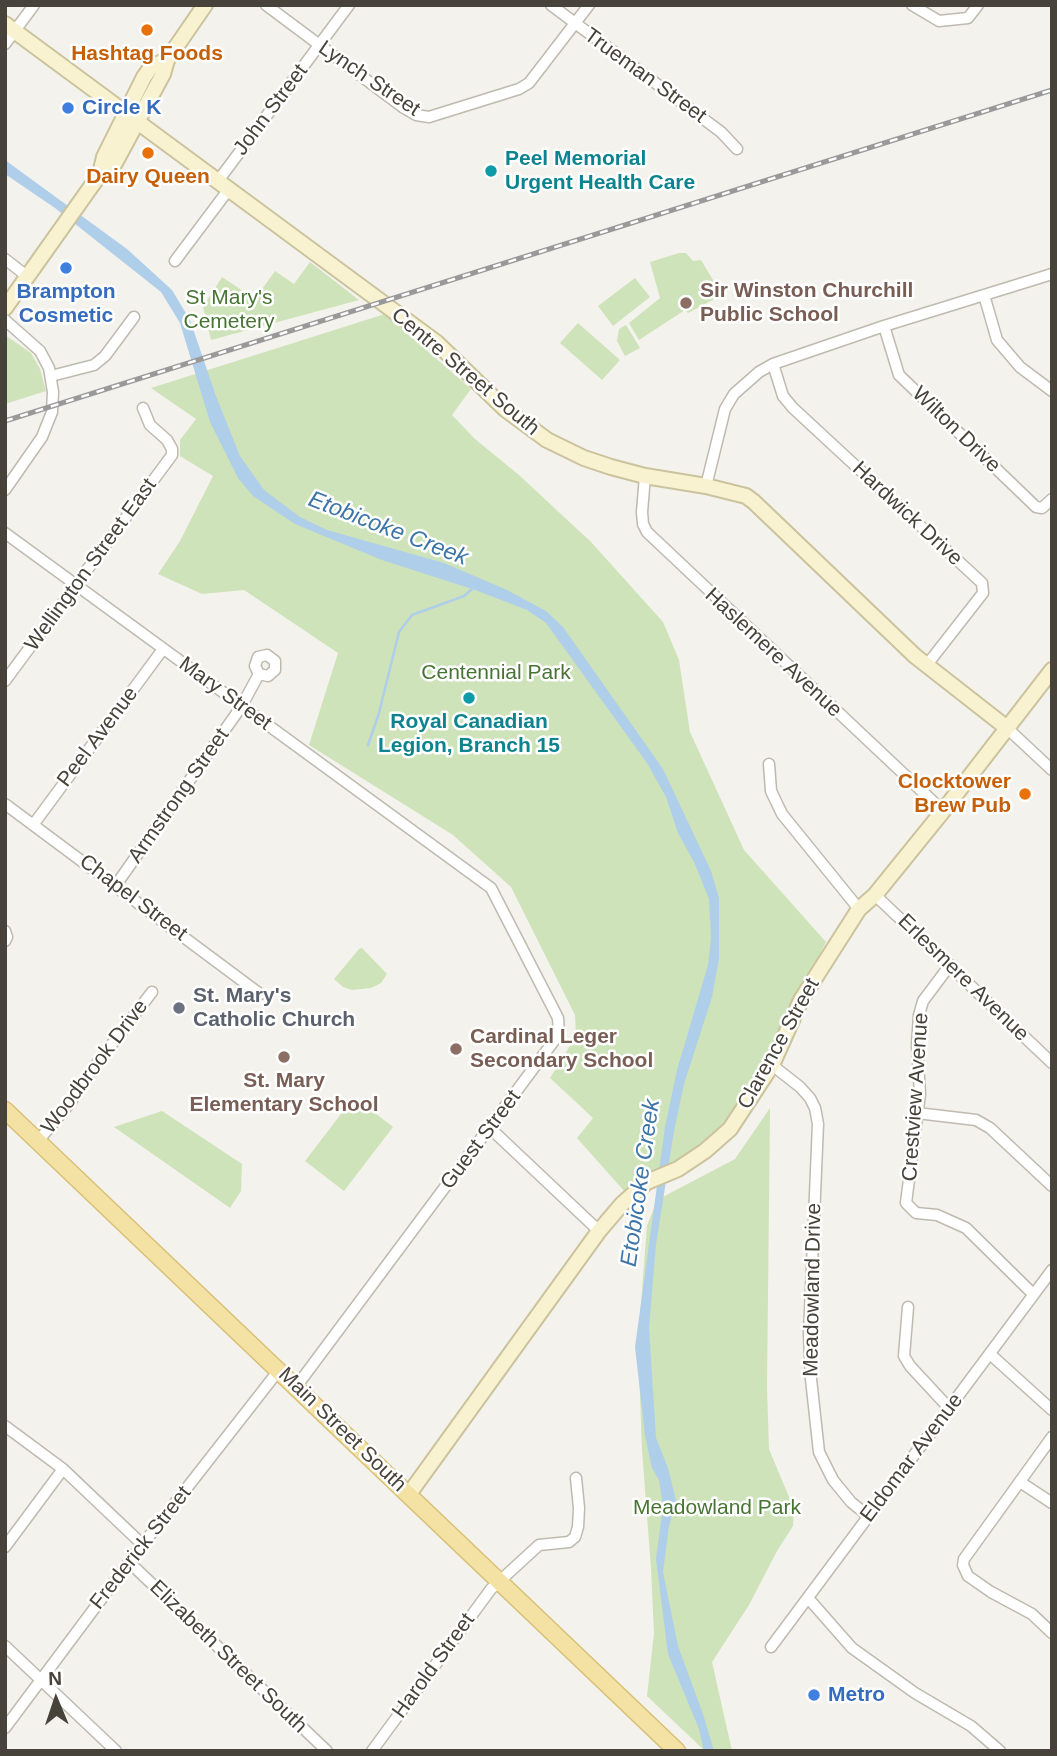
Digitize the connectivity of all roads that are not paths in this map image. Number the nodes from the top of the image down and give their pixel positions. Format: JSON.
{"nodes":[{"id":1,"x":34,"y":5,"type":"edge"},
{"id":2,"x":205,"y":5,"type":"edge"},
{"id":3,"x":266,"y":5,"type":"edge"},
{"id":4,"x":349,"y":5,"type":"edge"},
{"id":5,"x":551,"y":5,"type":"edge"},
{"id":6,"x":589,"y":5,"type":"edge"},
{"id":7,"x":912,"y":5,"type":"edge"},
{"id":8,"x":978,"y":5,"type":"edge"},
{"id":9,"x":575,"y":24,"type":"junction"},
{"id":10,"x":10,"y":28,"type":"edge"},
{"id":11,"x":5,"y":44,"type":"edge"},
{"id":12,"x":319,"y":46,"type":"junction"},
{"id":13,"x":132,"y":116,"type":"junction"},
{"id":14,"x":737,"y":149,"type":"dead end"},
{"id":15,"x":224,"y":185,"type":"junction"},
{"id":16,"x":5,"y":259,"type":"edge"},
{"id":17,"x":175,"y":261,"type":"dead end"},
{"id":18,"x":1052,"y":274,"type":"edge"},
{"id":19,"x":28,"y":276,"type":"junction"},
{"id":20,"x":984,"y":295,"type":"junction"},
{"id":21,"x":5,"y":308,"type":"edge"},
{"id":22,"x":134,"y":317,"type":"dead end"},
{"id":23,"x":5,"y":320,"type":"edge"},
{"id":24,"x":884,"y":327,"type":"junction"},
{"id":25,"x":773,"y":364,"type":"junction"},
{"id":26,"x":51,"y":376,"type":"junction"},
{"id":27,"x":1052,"y":391,"type":"edge"},
{"id":28,"x":143,"y":408,"type":"dead end"},
{"id":29,"x":645,"y":476,"type":"junction"},
{"id":30,"x":706,"y":486,"type":"junction"},
{"id":31,"x":5,"y":490,"type":"edge"},
{"id":32,"x":1052,"y":499,"type":"edge"},
{"id":33,"x":5,"y":533,"type":"edge"},
{"id":34,"x":77,"y":585,"type":"junction"},
{"id":35,"x":163,"y":649,"type":"junction"},
{"id":36,"x":926,"y":666,"type":"junction"},
{"id":37,"x":1052,"y":670,"type":"edge"},
{"id":38,"x":259,"y":674,"type":"dead end"},
{"id":39,"x":5,"y":681,"type":"edge"},
{"id":40,"x":241,"y":707,"type":"junction"},
{"id":41,"x":1007,"y":728,"type":"junction"},
{"id":42,"x":769,"y":764,"type":"dead end"},
{"id":43,"x":1052,"y":770,"type":"edge"},
{"id":44,"x":5,"y":804,"type":"edge"},
{"id":45,"x":943,"y":811,"type":"junction"},
{"id":46,"x":33,"y":825,"type":"junction"},
{"id":47,"x":445,"y":855,"type":"joint"},
{"id":48,"x":116,"y":884,"type":"junction"},
{"id":49,"x":875,"y":895,"type":"junction"},
{"id":50,"x":859,"y":909,"type":"junction"},
{"id":51,"x":5,"y":931,"type":"edge"},
{"id":52,"x":5,"y":941,"type":"edge"},
{"id":53,"x":950,"y":965,"type":"junction"},
{"id":54,"x":152,"y":992,"type":"dead end"},
{"id":55,"x":260,"y":994,"type":"dead end"},
{"id":56,"x":1052,"y":1063,"type":"edge"},
{"id":57,"x":772,"y":1065,"type":"junction"},
{"id":58,"x":5,"y":1110,"type":"edge"},
{"id":59,"x":917,"y":1113,"type":"junction"},
{"id":60,"x":491,"y":1129,"type":"junction"},
{"id":61,"x":38,"y":1141,"type":"junction"},
{"id":62,"x":1052,"y":1186,"type":"edge"},
{"id":63,"x":599,"y":1231,"type":"junction"},
{"id":64,"x":1052,"y":1270,"type":"edge"},
{"id":65,"x":1033,"y":1294,"type":"junction"},
{"id":66,"x":908,"y":1307,"type":"dead end"},
{"id":67,"x":989,"y":1354,"type":"junction"},
{"id":68,"x":279,"y":1370,"type":"junction"},
{"id":69,"x":296,"y":1387,"type":"junction"},
{"id":70,"x":949,"y":1408,"type":"junction"},
{"id":71,"x":1052,"y":1410,"type":"edge"},
{"id":72,"x":5,"y":1426,"type":"edge"},
{"id":73,"x":1052,"y":1437,"type":"edge"},
{"id":74,"x":63,"y":1469,"type":"junction"},
{"id":75,"x":576,"y":1478,"type":"dead end"},
{"id":76,"x":1020,"y":1482,"type":"junction"},
{"id":77,"x":409,"y":1494,"type":"junction"},
{"id":78,"x":1052,"y":1503,"type":"edge"},
{"id":79,"x":868,"y":1516,"type":"junction"},
{"id":80,"x":143,"y":1545,"type":"junction"},
{"id":81,"x":5,"y":1547,"type":"edge"},
{"id":82,"x":129,"y":1562,"type":"junction"},
{"id":83,"x":498,"y":1582,"type":"junction"},
{"id":84,"x":808,"y":1598,"type":"junction"},
{"id":85,"x":1052,"y":1633,"type":"edge"},
{"id":86,"x":5,"y":1646,"type":"edge"},
{"id":87,"x":771,"y":1647,"type":"dead end"},
{"id":88,"x":42,"y":1680,"type":"junction"},
{"id":89,"x":5,"y":1728,"type":"edge"},
{"id":90,"x":116,"y":1751,"type":"edge"},
{"id":91,"x":327,"y":1751,"type":"edge"},
{"id":92,"x":372,"y":1751,"type":"edge"},
{"id":93,"x":677,"y":1751,"type":"edge"},
{"id":94,"x":1000,"y":1751,"type":"edge"}],
"edges":[{"from":1,"to":10,"type":"street"},
{"from":2,"to":13,"type":"street"},
{"from":3,"to":12,"type":"street","name":"Lynch Street"},
{"from":4,"to":12,"type":"street","name":"John Street"},
{"from":5,"to":9,"type":"street","name":"Trueman Street"},
{"from":6,"to":9,"type":"street","name":"Lynch Street"},
{"from":7,"to":8,"type":"street"},
{"from":9,"to":12,"type":"street","name":"Lynch Street"},
{"from":9,"to":14,"type":"street","name":"Trueman Street"},
{"from":10,"to":11,"type":"street"},
{"from":10,"to":13,"type":"street","name":"Centre Street South"},
{"from":12,"to":15,"type":"street","name":"John Street"},
{"from":13,"to":15,"type":"street","name":"Centre Street South"},
{"from":13,"to":19,"type":"street"},
{"from":15,"to":17,"type":"street","name":"John Street"},
{"from":15,"to":29,"type":"street","name":"Centre Street South"},
{"from":16,"to":19,"type":"street"},
{"from":18,"to":20,"type":"street"},
{"from":19,"to":21,"type":"street"},
{"from":20,"to":24,"type":"street"},
{"from":20,"to":27,"type":"street"},
{"from":22,"to":26,"type":"street"},
{"from":23,"to":26,"type":"street"},
{"from":24,"to":25,"type":"street"},
{"from":24,"to":32,"type":"street","name":"Wilton Drive"},
{"from":25,"to":30,"type":"street"},
{"from":25,"to":36,"type":"street","name":"Hardwick Drive"},
{"from":26,"to":31,"type":"street"},
{"from":28,"to":34,"type":"street","name":"Wellington Street East"},
{"from":29,"to":30,"type":"street","name":"Centre Street South"},
{"from":29,"to":45,"type":"street","name":"Haslemere Avenue"},
{"from":30,"to":36,"type":"street","name":"Centre Street South"},
{"from":33,"to":34,"type":"street","name":"Mary Street"},
{"from":34,"to":35,"type":"street","name":"Mary Street"},
{"from":34,"to":39,"type":"street","name":"Wellington Street East"},
{"from":35,"to":40,"type":"street","name":"Mary Street"},
{"from":35,"to":46,"type":"street","name":"Peel Avenue"},
{"from":36,"to":41,"type":"street","name":"Centre Street South"},
{"from":37,"to":41,"type":"street","name":"Clarence Street"},
{"from":38,"to":40,"type":"street","name":"Armstrong Street"},
{"from":40,"to":47,"type":"street","name":"Mary Street"},
{"from":40,"to":48,"type":"street","name":"Armstrong Street"},
{"from":41,"to":43,"type":"street"},
{"from":41,"to":45,"type":"street","name":"Clarence Street"},
{"from":42,"to":50,"type":"street"},
{"from":44,"to":46,"type":"street","name":"Chapel Street"},
{"from":45,"to":49,"type":"street","name":"Clarence Street"},
{"from":46,"to":48,"type":"street","name":"Chapel Street"},
{"from":47,"to":60,"type":"street","name":"Guest Street"},
{"from":48,"to":55,"type":"street","name":"Chapel Street"},
{"from":49,"to":50,"type":"street","name":"Clarence Street"},
{"from":49,"to":53,"type":"street","name":"Erlesmere Avenue"},
{"from":50,"to":57,"type":"street","name":"Clarence Street"},
{"from":51,"to":52,"type":"street"},
{"from":53,"to":56,"type":"street","name":"Erlesmere Avenue"},
{"from":53,"to":59,"type":"street","name":"Crestview Avenue"},
{"from":54,"to":61,"type":"street","name":"Woodbrook Drive"},
{"from":57,"to":63,"type":"street","name":"Clarence Street"},
{"from":57,"to":79,"type":"street","name":"Meadowland Drive"},
{"from":58,"to":61,"type":"main road","name":"Main Street South"},
{"from":59,"to":62,"type":"street"},
{"from":59,"to":65,"type":"street","name":"Crestview Avenue"},
{"from":60,"to":63,"type":"street"},
{"from":60,"to":69,"type":"street","name":"Guest Street"},
{"from":61,"to":68,"type":"main road","name":"Main Street South"},
{"from":63,"to":77,"type":"street","name":"Clarence Street"},
{"from":64,"to":65,"type":"street","name":"Eldomar Avenue"},
{"from":65,"to":67,"type":"street","name":"Eldomar Avenue"},
{"from":66,"to":70,"type":"street"},
{"from":67,"to":70,"type":"street","name":"Eldomar Avenue"},
{"from":67,"to":71,"type":"street"},
{"from":68,"to":69,"type":"main road","name":"Main Street South"},
{"from":68,"to":80,"type":"street","name":"Frederick Street"},
{"from":69,"to":77,"type":"main road","name":"Main Street South"},
{"from":70,"to":79,"type":"street","name":"Eldomar Avenue"},
{"from":72,"to":74,"type":"street"},
{"from":73,"to":76,"type":"street"},
{"from":74,"to":80,"type":"street"},
{"from":74,"to":81,"type":"street"},
{"from":75,"to":83,"type":"street","name":"Harold Street"},
{"from":76,"to":78,"type":"street"},
{"from":76,"to":85,"type":"street"},
{"from":77,"to":83,"type":"main road","name":"Main Street South"},
{"from":79,"to":84,"type":"street","name":"Eldomar Avenue"},
{"from":80,"to":82,"type":"street","name":"Frederick Street"},
{"from":82,"to":88,"type":"street","name":"Frederick Street"},
{"from":82,"to":91,"type":"street","name":"Elizabeth Street South"},
{"from":83,"to":92,"type":"street","name":"Harold Street"},
{"from":83,"to":93,"type":"main road","name":"Main Street South"},
{"from":84,"to":87,"type":"street","name":"Eldomar Avenue"},
{"from":84,"to":94,"type":"street"},
{"from":86,"to":88,"type":"street"},
{"from":88,"to":89,"type":"street","name":"Frederick Street"},
{"from":88,"to":90,"type":"street"}]}
